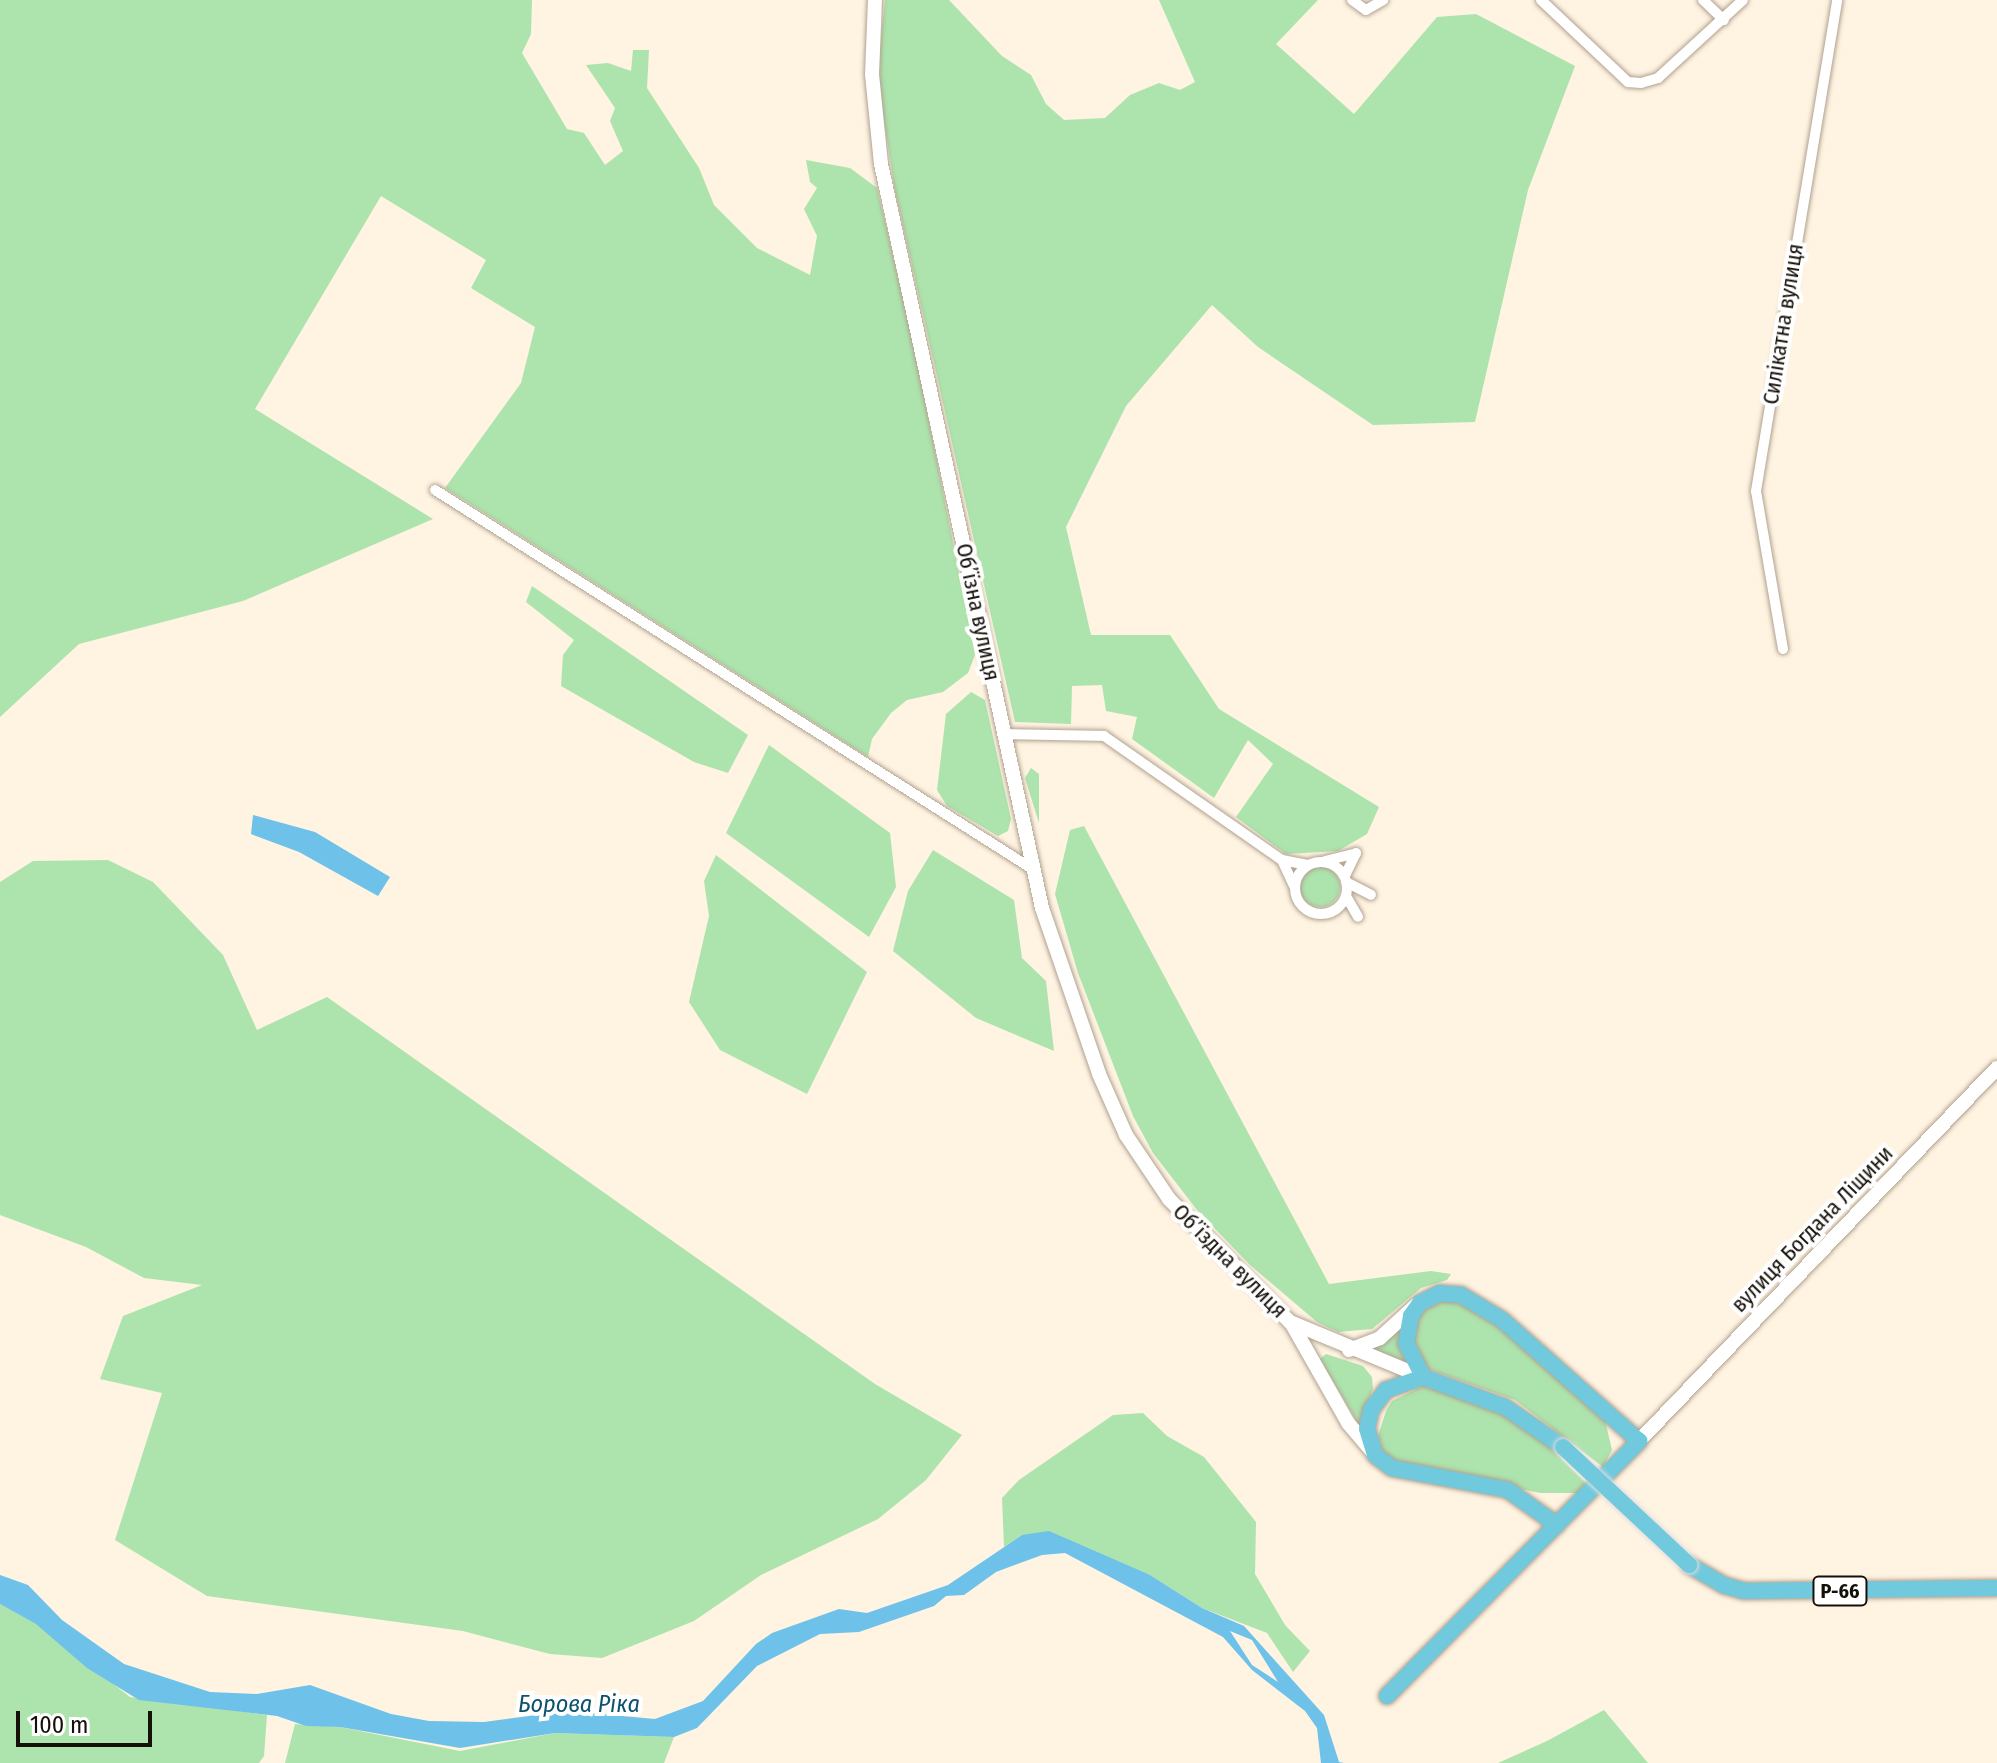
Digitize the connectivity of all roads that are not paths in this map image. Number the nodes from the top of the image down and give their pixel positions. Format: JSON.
{"nodes":[{"id":1,"x":875,"y":0,"type":"edge"},
{"id":2,"x":1352,"y":0,"type":"edge"},
{"id":3,"x":1383,"y":0,"type":"edge"},
{"id":4,"x":1541,"y":0,"type":"edge"},
{"id":5,"x":1703,"y":0,"type":"edge"},
{"id":6,"x":1743,"y":0,"type":"edge"},
{"id":7,"x":1837,"y":0,"type":"edge"},
{"id":8,"x":1724,"y":20,"type":"junction"},
{"id":9,"x":435,"y":490,"type":"dead end"},
{"id":10,"x":1783,"y":649,"type":"dead end"},
{"id":11,"x":1004,"y":734,"type":"junction"},
{"id":12,"x":1282,"y":860,"type":"junction"},
{"id":13,"x":1325,"y":861,"type":"junction"},
{"id":14,"x":1307,"y":865,"type":"junction"},
{"id":15,"x":1034,"y":870,"type":"junction"},
{"id":16,"x":1294,"y":886,"type":"junction"},
{"id":17,"x":1346,"y":886,"type":"junction"},
{"id":18,"x":1339,"y":908,"type":"junction"},
{"id":19,"x":1997,"y":1068,"type":"edge"},
{"id":20,"x":1169,"y":1199,"type":"joint"},
{"id":21,"x":1420,"y":1303,"type":"junction"},
{"id":22,"x":1290,"y":1322,"type":"junction"},
{"id":23,"x":1349,"y":1350,"type":"junction"},
{"id":24,"x":1423,"y":1377,"type":"junction"},
{"id":25,"x":1639,"y":1441,"type":"junction"},
{"id":26,"x":1375,"y":1455,"type":"junction"},
{"id":27,"x":1557,"y":1525,"type":"junction"},
{"id":28,"x":1997,"y":1588,"type":"edge"},
{"id":29,"x":1387,"y":1696,"type":"dead end"}],
"edges":[{"from":1,"to":11,"type":"main road","name":"Об’їзна вулиця"},
{"from":2,"to":3,"type":"street"},
{"from":4,"to":8,"type":"street"},
{"from":5,"to":8,"type":"street"},
{"from":6,"to":8,"type":"street"},
{"from":7,"to":10,"type":"street","name":"Силікатна вулиця"},
{"from":9,"to":15,"type":"street"},
{"from":11,"to":12,"type":"street"},
{"from":11,"to":15,"type":"main road","name":"Об’їзна вулиця"},
{"from":12,"to":14,"type":"street"},
{"from":12,"to":16,"type":"street"},
{"from":13,"to":14,"type":"street"},
{"from":13,"to":17,"type":"street"},
{"from":13,"to":17,"type":"street"},
{"from":14,"to":16,"type":"street"},
{"from":15,"to":20,"type":"main road","name":"Об’їзна вулиця"},
{"from":16,"to":18,"type":"street"},
{"from":17,"to":18,"type":"street"},
{"from":17,"to":18,"type":"street"},
{"from":19,"to":25,"type":"main road","name":"вулиця Богдана Ліщини"},
{"from":20,"to":22,"type":"main road","name":"Об’їздна вулиця"},
{"from":21,"to":23,"type":"main road"},
{"from":21,"to":24,"type":"main road"},
{"from":21,"to":25,"type":"main road"},
{"from":22,"to":23,"type":"main road"},
{"from":22,"to":26,"type":"main road"},
{"from":23,"to":24,"type":"main road"},
{"from":24,"to":26,"type":"main road"},
{"from":24,"to":28,"type":"main road","number":"Р-66","bridge":true},
{"from":25,"to":27,"type":"main road"},
{"from":26,"to":27,"type":"main road"},
{"from":27,"to":29,"type":"main road"}]}
